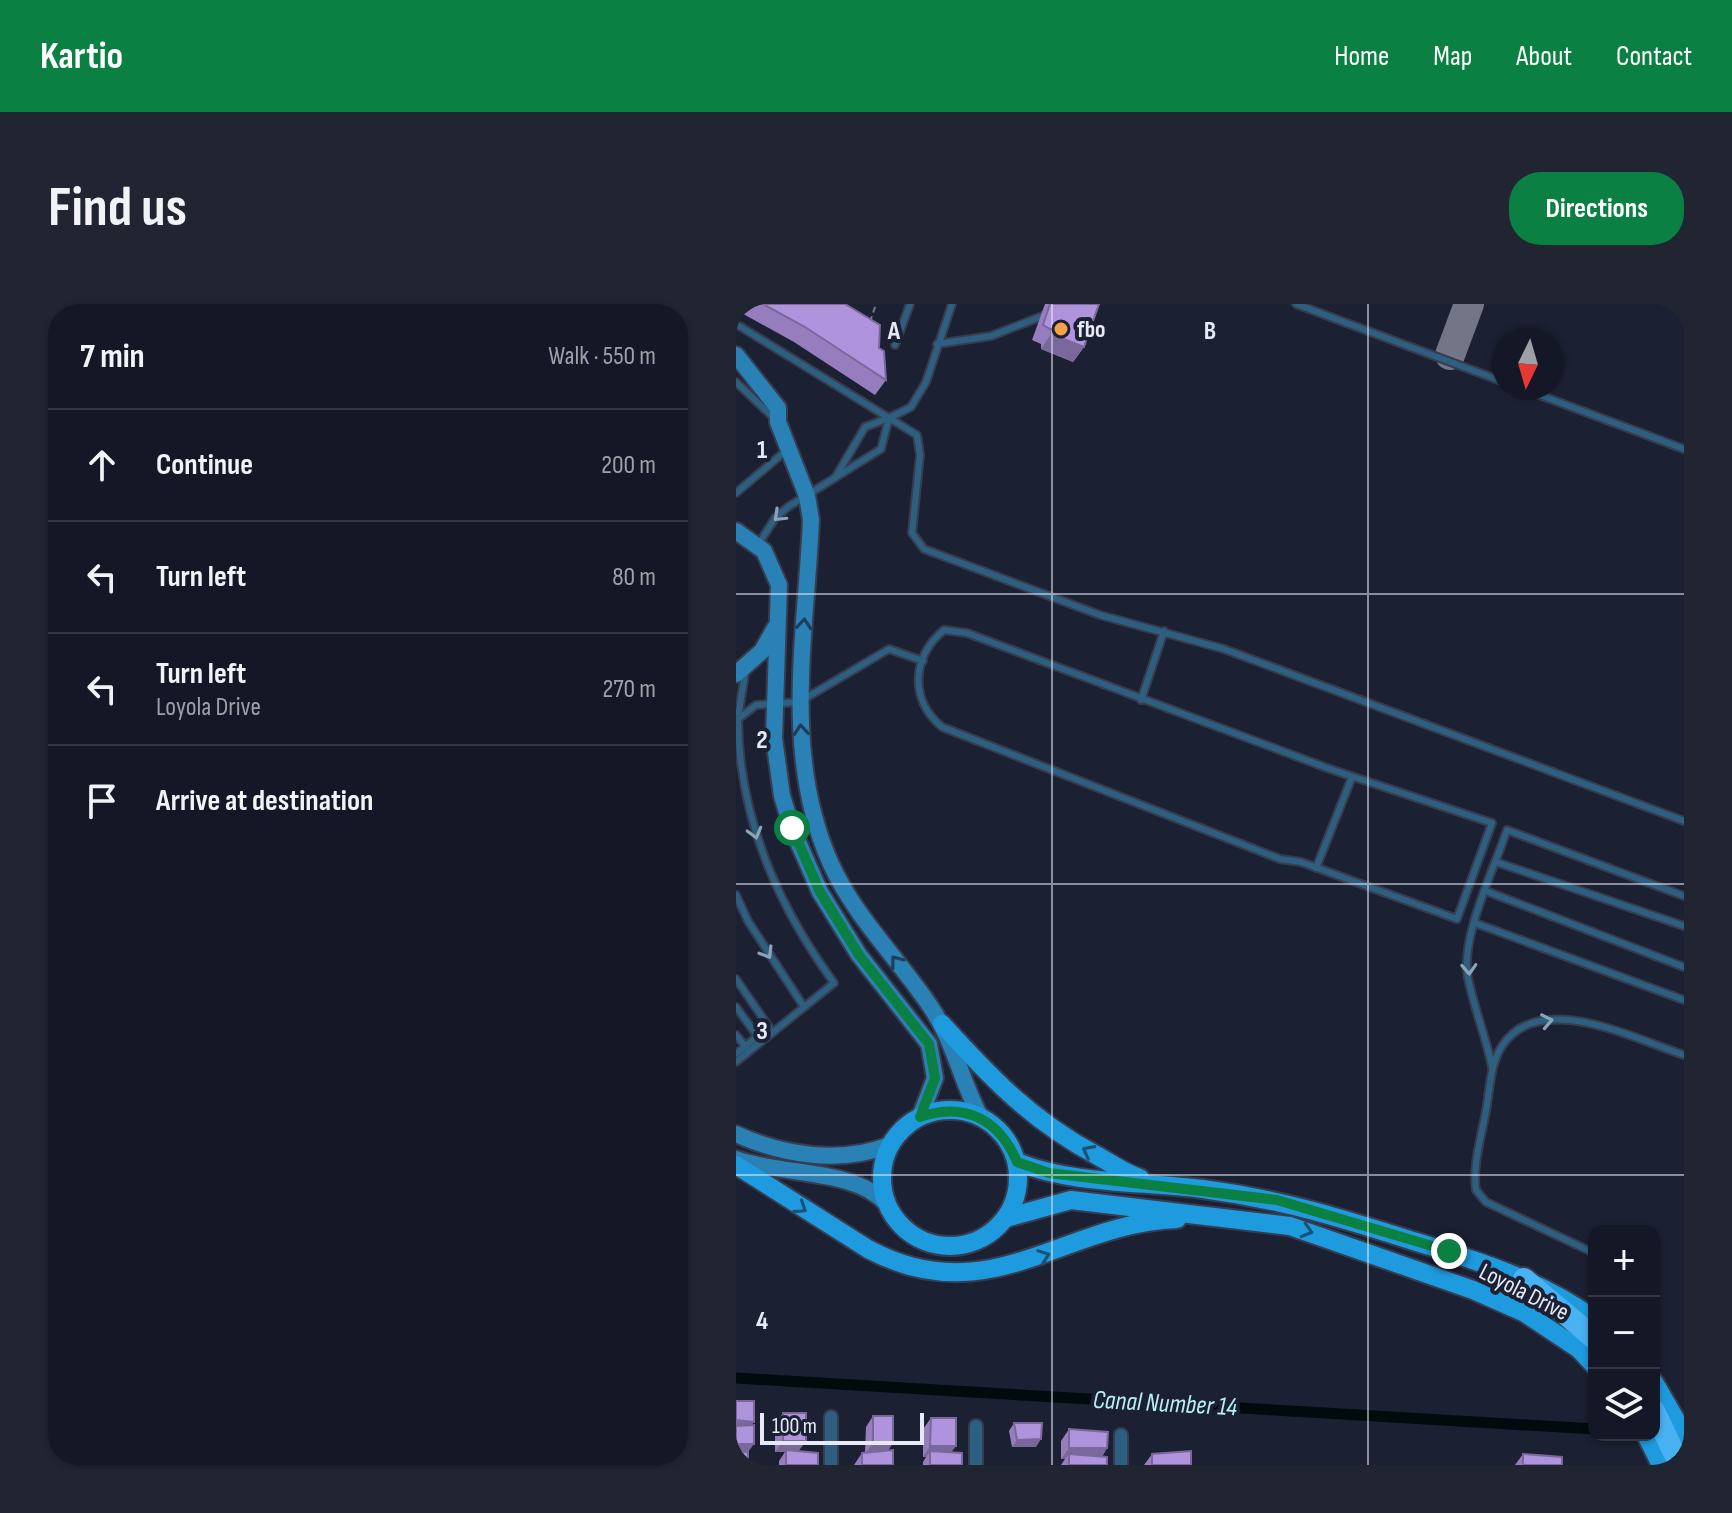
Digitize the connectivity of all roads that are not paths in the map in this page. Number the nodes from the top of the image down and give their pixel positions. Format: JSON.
{"nodes":[{"id":1,"x":910,"y":304,"type":"edge"},
{"id":2,"x":952,"y":304,"type":"edge"},
{"id":3,"x":1296,"y":304,"type":"edge"},
{"id":4,"x":1056,"y":309,"type":"edge"},
{"id":5,"x":736,"y":324,"type":"edge"},
{"id":6,"x":937,"y":344,"type":"junction"},
{"id":7,"x":895,"y":345,"type":"dead end"},
{"id":8,"x":741,"y":360,"type":"edge"},
{"id":9,"x":1492,"y":378,"type":"edge"},
{"id":10,"x":736,"y":382,"type":"edge"},
{"id":11,"x":1553,"y":400,"type":"edge"},
{"id":12,"x":889,"y":418,"type":"junction"},
{"id":13,"x":778,"y":422,"type":"junction"},
{"id":14,"x":789,"y":448,"type":"junction"},
{"id":15,"x":1684,"y":449,"type":"edge"},
{"id":16,"x":834,"y":479,"type":"junction"},
{"id":17,"x":736,"y":493,"type":"edge"},
{"id":18,"x":807,"y":496,"type":"junction"},
{"id":19,"x":736,"y":531,"type":"edge"},
{"id":20,"x":758,"y":545,"type":"junction"},
{"id":21,"x":778,"y":619,"type":"junction"},
{"id":22,"x":1164,"y":631,"type":"junction"},
{"id":23,"x":753,"y":661,"type":"junction"},
{"id":24,"x":923,"y":661,"type":"junction"},
{"id":25,"x":736,"y":674,"type":"edge"},
{"id":26,"x":1141,"y":700,"type":"junction"},
{"id":27,"x":774,"y":702,"type":"junction"},
{"id":28,"x":799,"y":702,"type":"junction"},
{"id":29,"x":737,"y":720,"type":"edge"},
{"id":30,"x":738,"y":757,"type":"edge"},
{"id":31,"x":1352,"y":777,"type":"junction"},
{"id":32,"x":1684,"y":821,"type":"edge"},
{"id":33,"x":1496,"y":862,"type":"junction"},
{"id":34,"x":1316,"y":868,"type":"junction"},
{"id":35,"x":1486,"y":891,"type":"junction"},
{"id":36,"x":736,"y":895,"type":"edge"},
{"id":37,"x":1684,"y":896,"type":"edge"},
{"id":38,"x":1475,"y":923,"type":"junction"},
{"id":39,"x":1684,"y":926,"type":"edge"},
{"id":40,"x":1684,"y":967,"type":"edge"},
{"id":41,"x":736,"y":979,"type":"edge"},
{"id":42,"x":1684,"y":1000,"type":"edge"},
{"id":43,"x":736,"y":1007,"type":"edge"},
{"id":44,"x":804,"y":1007,"type":"junction"},
{"id":45,"x":942,"y":1024,"type":"junction"},
{"id":46,"x":736,"y":1035,"type":"edge"},
{"id":47,"x":758,"y":1037,"type":"junction"},
{"id":48,"x":746,"y":1047,"type":"junction"},
{"id":49,"x":736,"y":1054,"type":"edge"},
{"id":50,"x":1684,"y":1055,"type":"edge"},
{"id":51,"x":736,"y":1062,"type":"edge"},
{"id":52,"x":1492,"y":1067,"type":"junction"},
{"id":53,"x":980,"y":1116,"type":"junction"},
{"id":54,"x":920,"y":1117,"type":"junction"},
{"id":55,"x":736,"y":1134,"type":"edge"},
{"id":56,"x":890,"y":1145,"type":"junction"},
{"id":57,"x":736,"y":1159,"type":"edge"},
{"id":58,"x":1017,"y":1162,"type":"junction"},
{"id":59,"x":736,"y":1165,"type":"edge"},
{"id":60,"x":1158,"y":1183,"type":"junction"},
{"id":61,"x":887,"y":1204,"type":"junction"},
{"id":62,"x":1231,"y":1217,"type":"junction"},
{"id":63,"x":1006,"y":1218,"type":"junction"},
{"id":64,"x":1588,"y":1250,"type":"edge"},
{"id":65,"x":1524,"y":1279,"type":"junction"},
{"id":66,"x":1588,"y":1316,"type":"edge"},
{"id":67,"x":1588,"y":1333,"type":"edge"},
{"id":68,"x":1588,"y":1360,"type":"edge"},
{"id":69,"x":1660,"y":1392,"type":"edge"},
{"id":70,"x":831,"y":1417,"type":"dead end"},
{"id":71,"x":1660,"y":1423,"type":"edge"},
{"id":72,"x":976,"y":1426,"type":"dead end"},
{"id":73,"x":1684,"y":1434,"type":"edge"},
{"id":74,"x":1121,"y":1435,"type":"dead end"},
{"id":75,"x":1649,"y":1441,"type":"edge"},
{"id":76,"x":831,"y":1465,"type":"edge"},
{"id":77,"x":976,"y":1465,"type":"edge"},
{"id":78,"x":1121,"y":1465,"type":"edge"},
{"id":79,"x":1661,"y":1465,"type":"edge"},
{"id":80,"x":1680,"y":1465,"type":"edge"}],
"edges":[{"from":1,"to":7,"type":"lane"},
{"from":2,"to":6,"type":"lane"},
{"from":3,"to":9,"type":"lane"},
{"from":4,"to":6,"type":"lane"},
{"from":5,"to":12,"type":"lane"},
{"from":6,"to":12,"type":"lane"},
{"from":8,"to":13,"type":"main road"},
{"from":10,"to":13,"type":"lane"},
{"from":11,"to":15,"type":"lane"},
{"from":12,"to":16,"type":"lane"},
{"from":12,"to":16,"type":"lane"},
{"from":12,"to":22,"type":"lane"},
{"from":13,"to":14,"type":"main road"},
{"from":14,"to":17,"type":"lane"},
{"from":14,"to":18,"type":"main road"},
{"from":16,"to":18,"type":"lane"},
{"from":18,"to":20,"type":"lane","one_way":true},
{"from":28,"to":18,"type":"main road","one_way":true},
{"from":19,"to":20,"type":"main road"},
{"from":20,"to":21,"type":"main road"},
{"from":21,"to":23,"type":"main road"},
{"from":21,"to":27,"type":"main road"},
{"from":22,"to":26,"type":"lane"},
{"from":22,"to":32,"type":"lane"},
{"from":23,"to":25,"type":"main road"},
{"from":23,"to":29,"type":"lane"},
{"from":24,"to":26,"type":"lane"},
{"from":24,"to":28,"type":"lane"},
{"from":24,"to":34,"type":"lane"},
{"from":26,"to":31,"type":"lane"},
{"from":27,"to":28,"type":"lane"},
{"from":27,"to":29,"type":"lane"},
{"from":27,"to":54,"type":"main road"},
{"from":45,"to":28,"type":"main road","one_way":true},
{"from":29,"to":30,"type":"lane"},
{"from":30,"to":44,"type":"lane","one_way":true},
{"from":31,"to":34,"type":"lane"},
{"from":31,"to":34,"type":"lane"},
{"from":33,"to":35,"type":"lane"},
{"from":33,"to":37,"type":"lane"},
{"from":33,"to":39,"type":"lane"},
{"from":35,"to":38,"type":"lane"},
{"from":35,"to":40,"type":"lane"},
{"from":36,"to":44,"type":"lane","one_way":true},
{"from":38,"to":42,"type":"lane"},
{"from":38,"to":52,"type":"lane","one_way":true},
{"from":41,"to":47,"type":"lane"},
{"from":43,"to":47,"type":"lane"},
{"from":44,"to":51,"type":"lane"},
{"from":45,"to":53,"type":"main road"},
{"from":60,"to":45,"type":"main road","one_way":true},
{"from":46,"to":48,"type":"lane"},
{"from":47,"to":48,"type":"lane"},
{"from":48,"to":49,"type":"lane"},
{"from":52,"to":50,"type":"lane","one_way":true},
{"from":52,"to":64,"type":"lane"},
{"from":53,"to":54,"type":"main road"},
{"from":53,"to":58,"type":"main road"},
{"from":54,"to":56,"type":"main road"},
{"from":55,"to":56,"type":"main road"},
{"from":56,"to":61,"type":"main road"},
{"from":57,"to":61,"type":"main road"},
{"from":58,"to":60,"type":"main road","name":"Loyola Drive"},
{"from":58,"to":63,"type":"main road"},
{"from":59,"to":62,"type":"main road","one_way":true},
{"from":60,"to":65,"type":"main road","name":"Loyola Drive"},
{"from":61,"to":63,"type":"main road"},
{"from":62,"to":63,"type":"main road","name":"Loyola Drive"},
{"from":62,"to":68,"type":"main road","name":"Loyola Drive","one_way":true},
{"from":65,"to":66,"type":"main road","name":"Loyola Drive"},
{"from":65,"to":67,"type":"highway"},
{"from":69,"to":73,"type":"main road"},
{"from":70,"to":76,"type":"street"},
{"from":71,"to":80,"type":"highway"},
{"from":72,"to":77,"type":"street"},
{"from":74,"to":78,"type":"street"},
{"from":75,"to":79,"type":"main road"}]}
